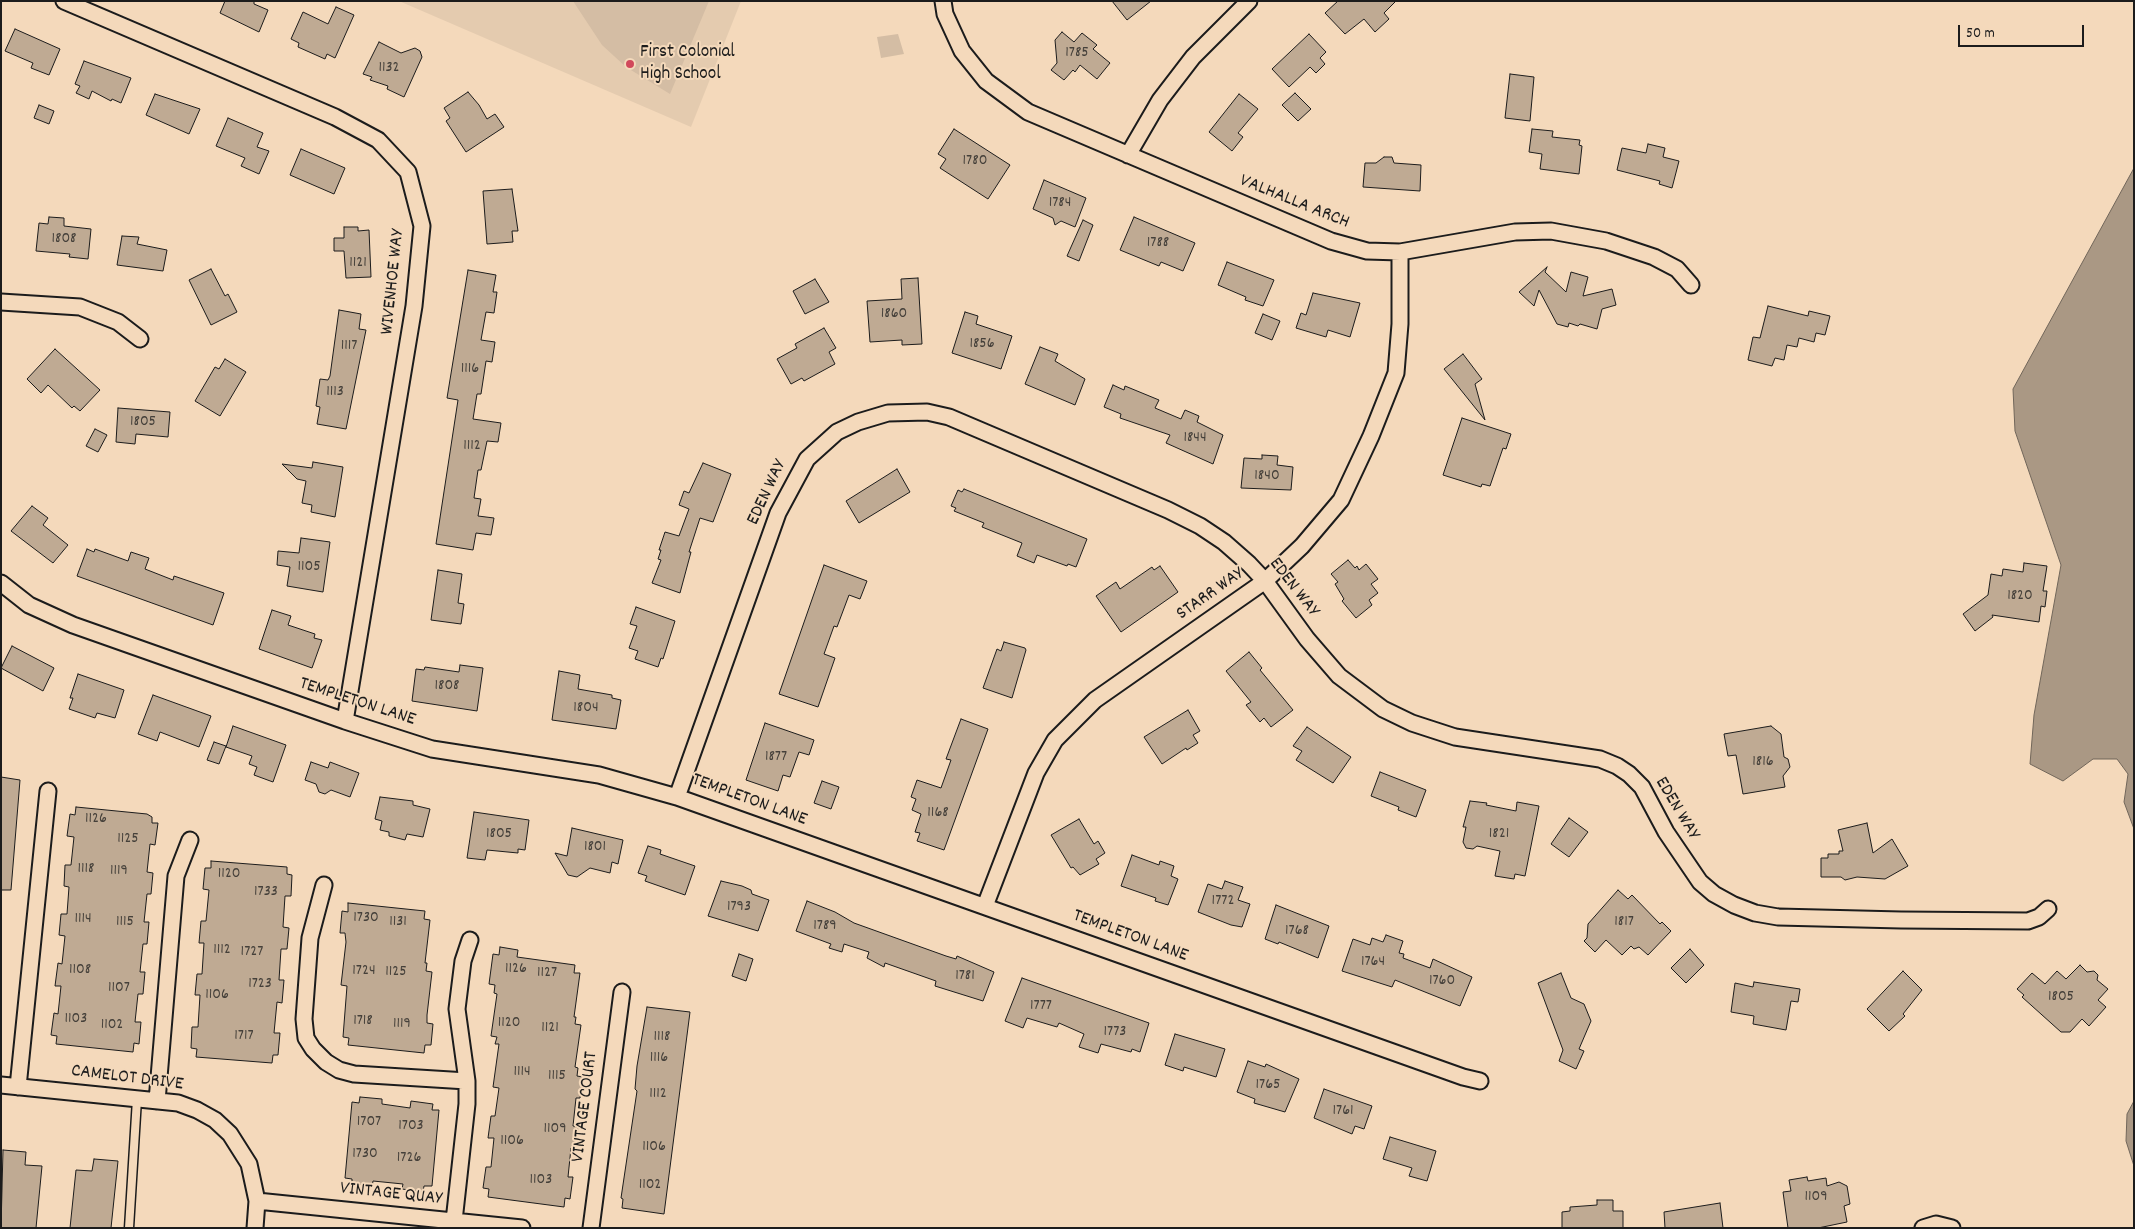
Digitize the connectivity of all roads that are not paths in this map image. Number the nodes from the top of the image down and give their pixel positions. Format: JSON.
{"nodes":[{"id":1,"x":64,"y":1,"type":"edge"},
{"id":2,"x":942,"y":1,"type":"edge"},
{"id":3,"x":1249,"y":1,"type":"edge"},
{"id":4,"x":1128,"y":155,"type":"junction"},
{"id":5,"x":1400,"y":252,"type":"junction"},
{"id":6,"x":1690,"y":285,"type":"dead end"},
{"id":7,"x":1,"y":302,"type":"edge"},
{"id":8,"x":140,"y":339,"type":"dead end"},
{"id":9,"x":1265,"y":581,"type":"junction"},
{"id":10,"x":1,"y":583,"type":"edge"},
{"id":11,"x":345,"y":721,"type":"junction"},
{"id":12,"x":48,"y":791,"type":"dead end"},
{"id":13,"x":677,"y":797,"type":"junction"},
{"id":14,"x":190,"y":840,"type":"dead end"},
{"id":15,"x":324,"y":885,"type":"dead end"},
{"id":16,"x":985,"y":906,"type":"junction"},
{"id":17,"x":2048,"y":910,"type":"dead end"},
{"id":18,"x":470,"y":940,"type":"dead end"},
{"id":19,"x":622,"y":992,"type":"dead end"},
{"id":20,"x":1480,"y":1080,"type":"dead end"},
{"id":21,"x":467,"y":1081,"type":"junction"},
{"id":22,"x":1,"y":1085,"type":"edge"},
{"id":23,"x":18,"y":1087,"type":"junction"},
{"id":24,"x":137,"y":1099,"type":"junction"},
{"id":25,"x":157,"y":1101,"type":"junction"},
{"id":26,"x":257,"y":1200,"type":"junction"},
{"id":27,"x":454,"y":1221,"type":"junction"},
{"id":28,"x":129,"y":1228,"type":"edge"},
{"id":29,"x":255,"y":1228,"type":"edge"},
{"id":30,"x":522,"y":1228,"type":"edge"},
{"id":31,"x":591,"y":1228,"type":"edge"},
{"id":32,"x":1923,"y":1228,"type":"edge"},
{"id":33,"x":1952,"y":1228,"type":"edge"}],
"edges":[{"from":1,"to":11,"type":"street","name":"WIVENHOE WAY"},
{"from":2,"to":4,"type":"street","name":"VALHALLA ARCH"},
{"from":3,"to":4,"type":"street"},
{"from":4,"to":5,"type":"street","name":"VALHALLA ARCH"},
{"from":5,"to":6,"type":"street","name":"VALHALLA ARCH"},
{"from":5,"to":9,"type":"street","name":"STARR WAY"},
{"from":7,"to":8,"type":"street"},
{"from":9,"to":13,"type":"street","name":"EDEN WAY"},
{"from":9,"to":16,"type":"street","name":"STARR WAY"},
{"from":9,"to":17,"type":"street","name":"EDEN WAY"},
{"from":10,"to":11,"type":"street","name":"TEMPLETON LANE"},
{"from":11,"to":13,"type":"street","name":"TEMPLETON LANE"},
{"from":12,"to":23,"type":"street"},
{"from":13,"to":16,"type":"street","name":"TEMPLETON LANE"},
{"from":14,"to":25,"type":"street"},
{"from":15,"to":21,"type":"street"},
{"from":16,"to":20,"type":"street","name":"TEMPLETON LANE"},
{"from":18,"to":21,"type":"street"},
{"from":19,"to":31,"type":"street","name":"VINTAGE COURT"},
{"from":21,"to":27,"type":"street"},
{"from":22,"to":23,"type":"street","name":"CAMELOT DRIVE"},
{"from":23,"to":24,"type":"street","name":"CAMELOT DRIVE"},
{"from":24,"to":25,"type":"street","name":"CAMELOT DRIVE"},
{"from":24,"to":28,"type":"lane"},
{"from":25,"to":26,"type":"street","name":"CAMELOT DRIVE"},
{"from":26,"to":27,"type":"street","name":"VINTAGE QUAY"},
{"from":26,"to":29,"type":"street","name":"CAMELOT DRIVE"},
{"from":27,"to":30,"type":"street","name":"VINTAGE QUAY"},
{"from":32,"to":33,"type":"street"}]}
